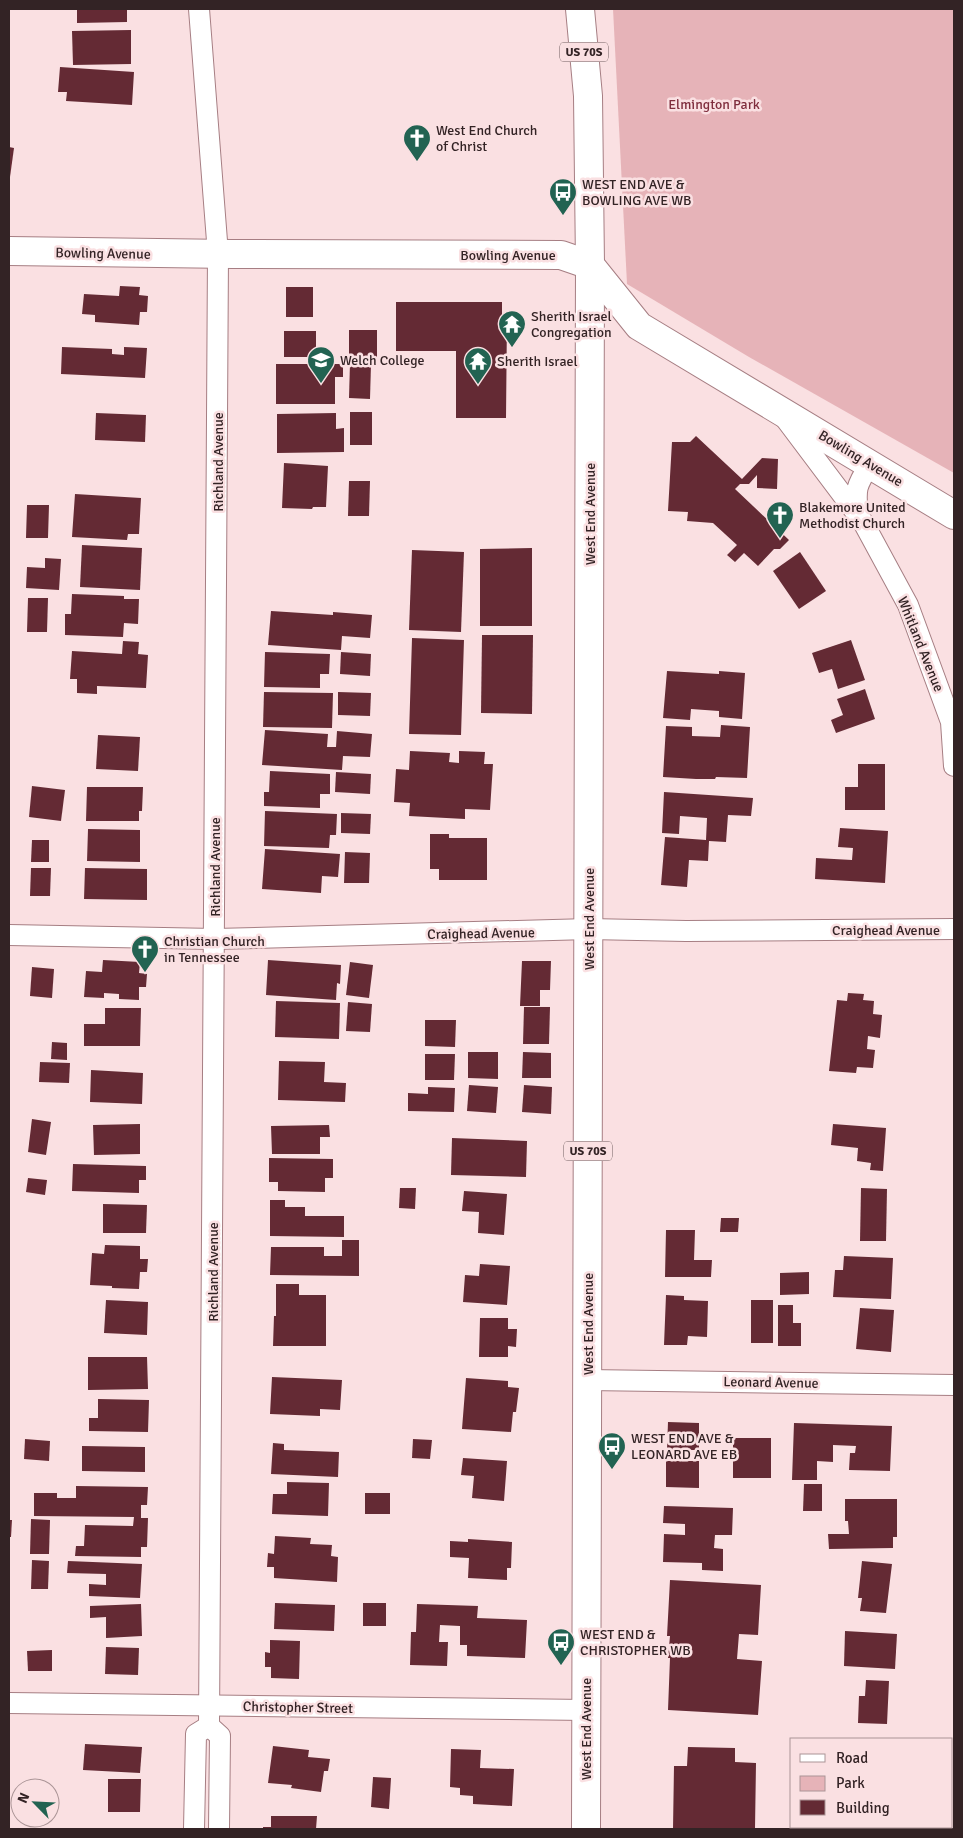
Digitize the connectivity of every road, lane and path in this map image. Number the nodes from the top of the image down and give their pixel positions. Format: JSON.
{"nodes":[{"id":1,"x":199,"y":9,"type":"edge"},
{"id":2,"x":580,"y":9,"type":"edge"},
{"id":3,"x":9,"y":251,"type":"edge"},
{"id":4,"x":218,"y":254,"type":"junction"},
{"id":5,"x":590,"y":265,"type":"junction"},
{"id":6,"x":777,"y":408,"type":"junction"},
{"id":7,"x":870,"y":464,"type":"junction"},
{"id":8,"x":858,"y":515,"type":"junction"},
{"id":9,"x":954,"y":515,"type":"edge"},
{"id":10,"x":954,"y":766,"type":"edge"},
{"id":11,"x":589,"y":929,"type":"junction"},
{"id":12,"x":954,"y":929,"type":"edge"},
{"id":13,"x":9,"y":935,"type":"edge"},
{"id":14,"x":215,"y":939,"type":"junction"},
{"id":15,"x":587,"y":1380,"type":"junction"},
{"id":16,"x":954,"y":1385,"type":"edge"},
{"id":17,"x":9,"y":1703,"type":"edge"},
{"id":18,"x":210,"y":1706,"type":"junction"},
{"id":19,"x":586,"y":1710,"type":"junction"},
{"id":20,"x":209,"y":1726,"type":"junction"},
{"id":21,"x":194,"y":1829,"type":"edge"},
{"id":22,"x":219,"y":1829,"type":"edge"},
{"id":23,"x":586,"y":1829,"type":"edge"}],
"edges":[{"from":1,"to":4,"type":"street","name":"Richland Avenue"},
{"from":2,"to":5,"type":"main road","name":"West End Avenue","number":"US 70S"},
{"from":3,"to":4,"type":"main road","name":"Bowling Avenue"},
{"from":4,"to":5,"type":"main road","name":"Bowling Avenue"},
{"from":4,"to":14,"type":"street","name":"Richland Avenue"},
{"from":5,"to":6,"type":"main road","name":"Bowling Avenue"},
{"from":5,"to":11,"type":"main road","name":"West End Avenue","number":"US 70S"},
{"from":6,"to":7,"type":"main road","name":"Bowling Avenue"},
{"from":6,"to":8,"type":"street","name":"Whitland Avenue"},
{"from":7,"to":8,"type":"street"},
{"from":7,"to":9,"type":"main road","name":"Bowling Avenue"},
{"from":8,"to":10,"type":"street","name":"Whitland Avenue"},
{"from":11,"to":12,"type":"street","name":"Craighead Avenue"},
{"from":11,"to":14,"type":"street","name":"Craighead Avenue"},
{"from":11,"to":15,"type":"main road","name":"West End Avenue","number":"US 70S"},
{"from":13,"to":14,"type":"street","name":"Craighead Avenue"},
{"from":14,"to":18,"type":"street","name":"Richland Avenue"},
{"from":15,"to":16,"type":"street","name":"Leonard Avenue"},
{"from":15,"to":19,"type":"main road","name":"West End Avenue","number":"US 70S"},
{"from":17,"to":18,"type":"street","name":"Christopher Street"},
{"from":18,"to":19,"type":"street","name":"Christopher Street"},
{"from":18,"to":20,"type":"street","name":"Richland Avenue"},
{"from":19,"to":23,"type":"main road","name":"West End Avenue","number":"US 70S"},
{"from":20,"to":21,"type":"street"},
{"from":20,"to":22,"type":"street"}]}
